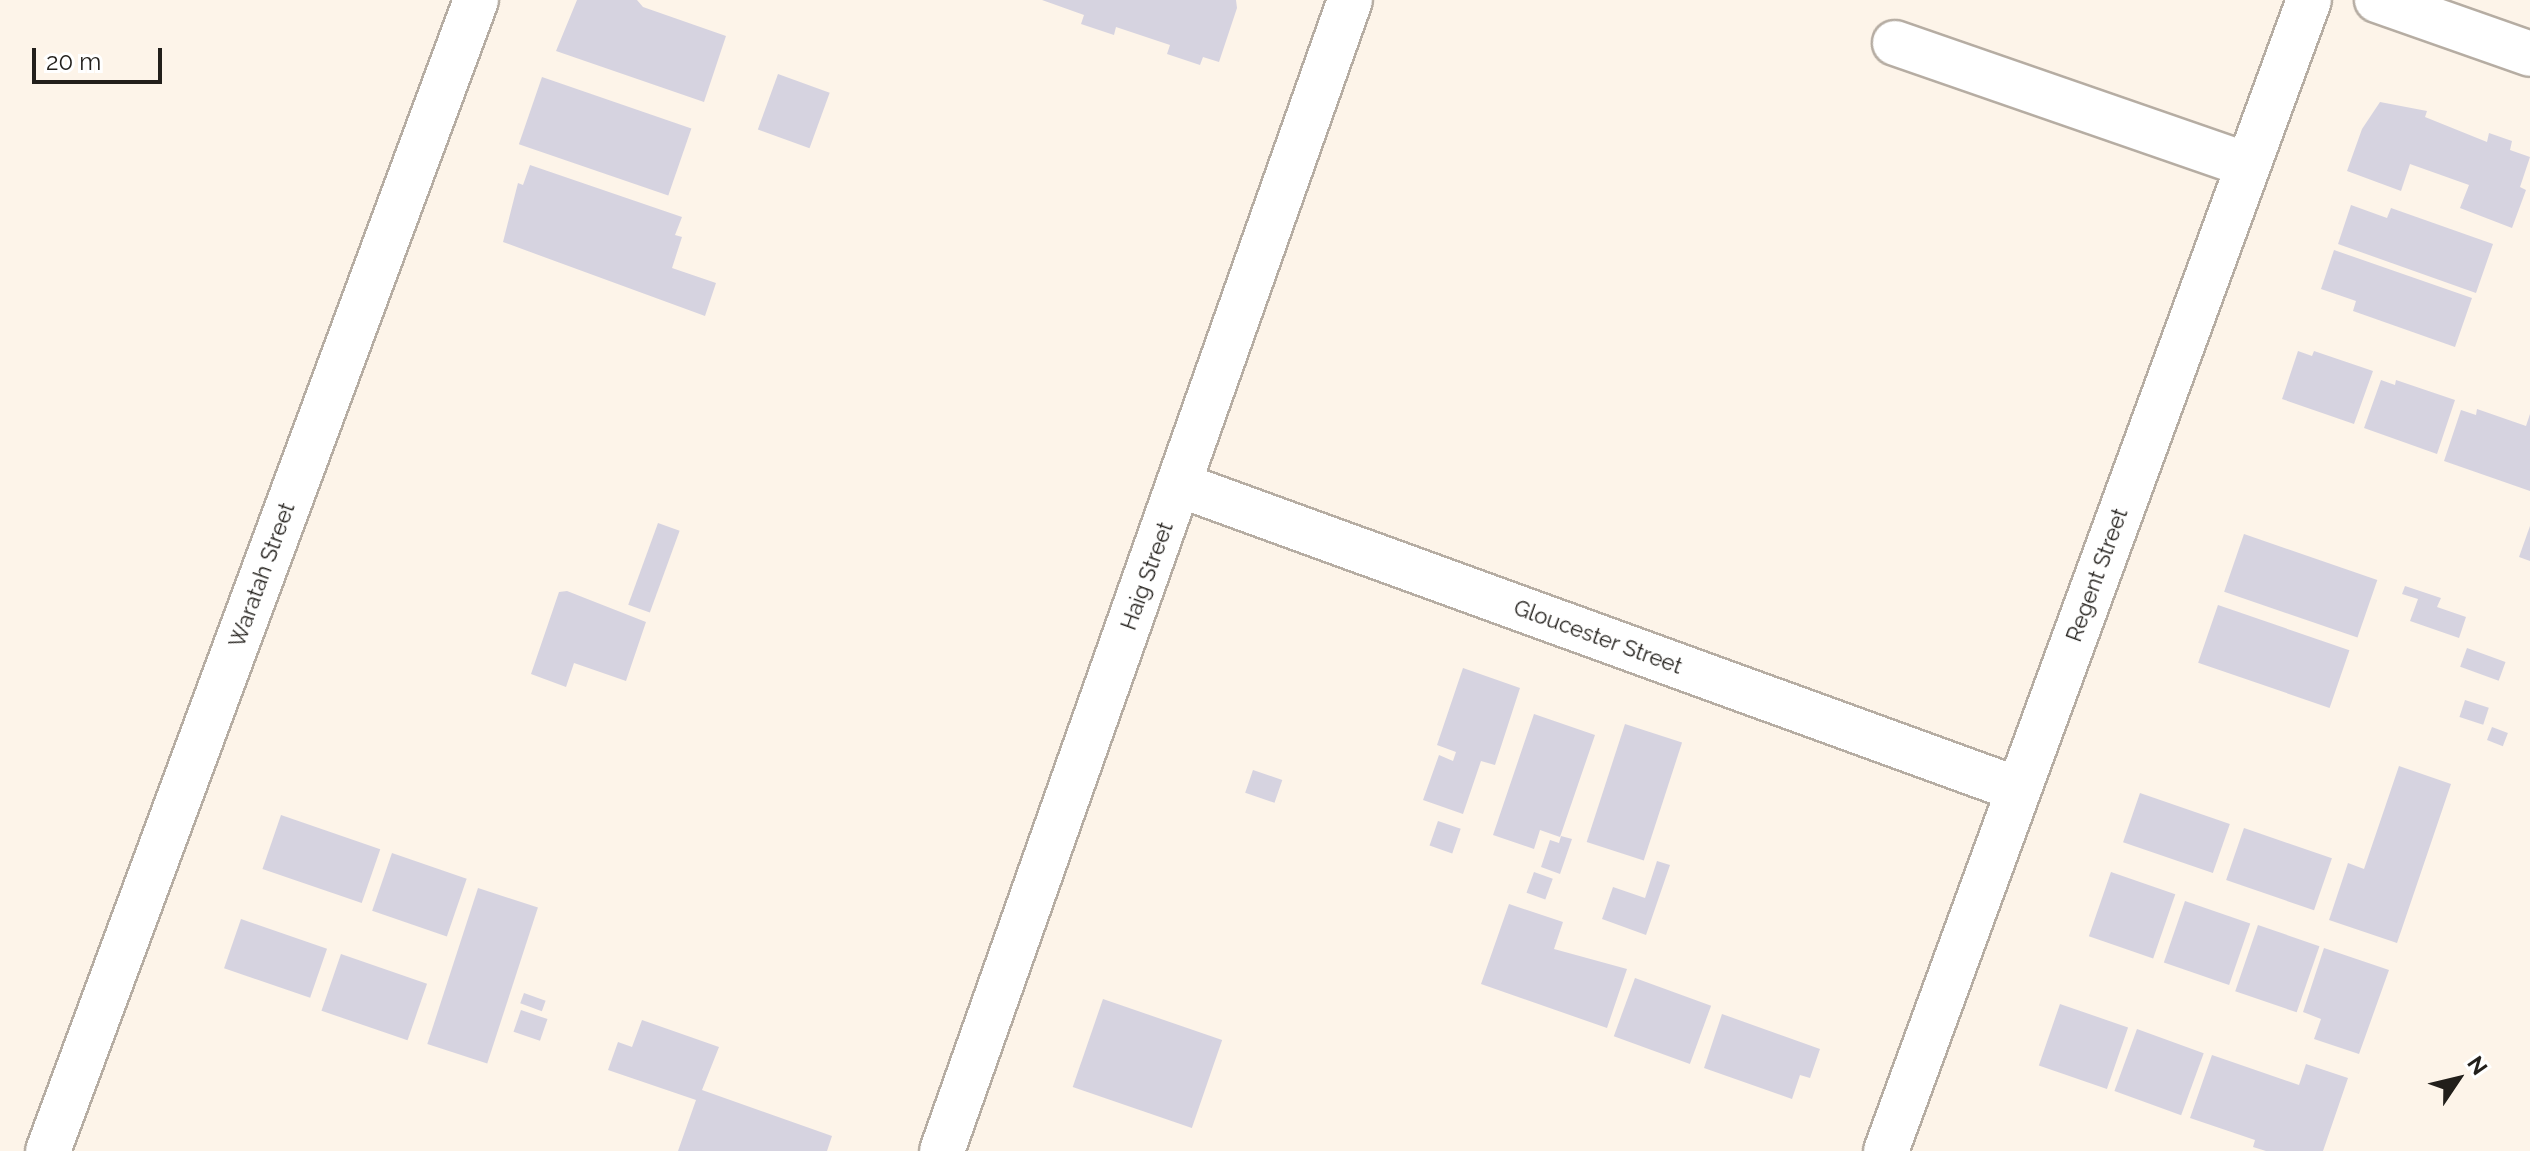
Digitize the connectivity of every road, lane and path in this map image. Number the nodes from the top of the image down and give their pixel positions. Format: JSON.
{"nodes":[{"id":1,"x":476,"y":0,"type":"edge"},
{"id":2,"x":1350,"y":0,"type":"edge"},
{"id":3,"x":2309,"y":0,"type":"edge"},
{"id":4,"x":2377,"y":0,"type":"edge"},
{"id":5,"x":1895,"y":43,"type":"dead end"},
{"id":6,"x":2530,"y":54,"type":"edge"},
{"id":7,"x":2248,"y":165,"type":"junction"},
{"id":8,"x":1180,"y":485,"type":"junction"},
{"id":9,"x":2017,"y":789,"type":"junction"},
{"id":10,"x":48,"y":1151,"type":"edge"},
{"id":11,"x":942,"y":1151,"type":"edge"},
{"id":12,"x":1886,"y":1151,"type":"edge"}],
"edges":[{"from":1,"to":10,"type":"street","name":"Waratah Street"},
{"from":2,"to":8,"type":"street","name":"Haig Street"},
{"from":3,"to":7,"type":"street","name":"Regent Street"},
{"from":4,"to":6,"type":"street"},
{"from":5,"to":7,"type":"street"},
{"from":7,"to":9,"type":"street","name":"Regent Street"},
{"from":8,"to":9,"type":"street","name":"Gloucester Street"},
{"from":8,"to":11,"type":"street","name":"Haig Street"},
{"from":9,"to":12,"type":"street","name":"Regent Street"}]}
